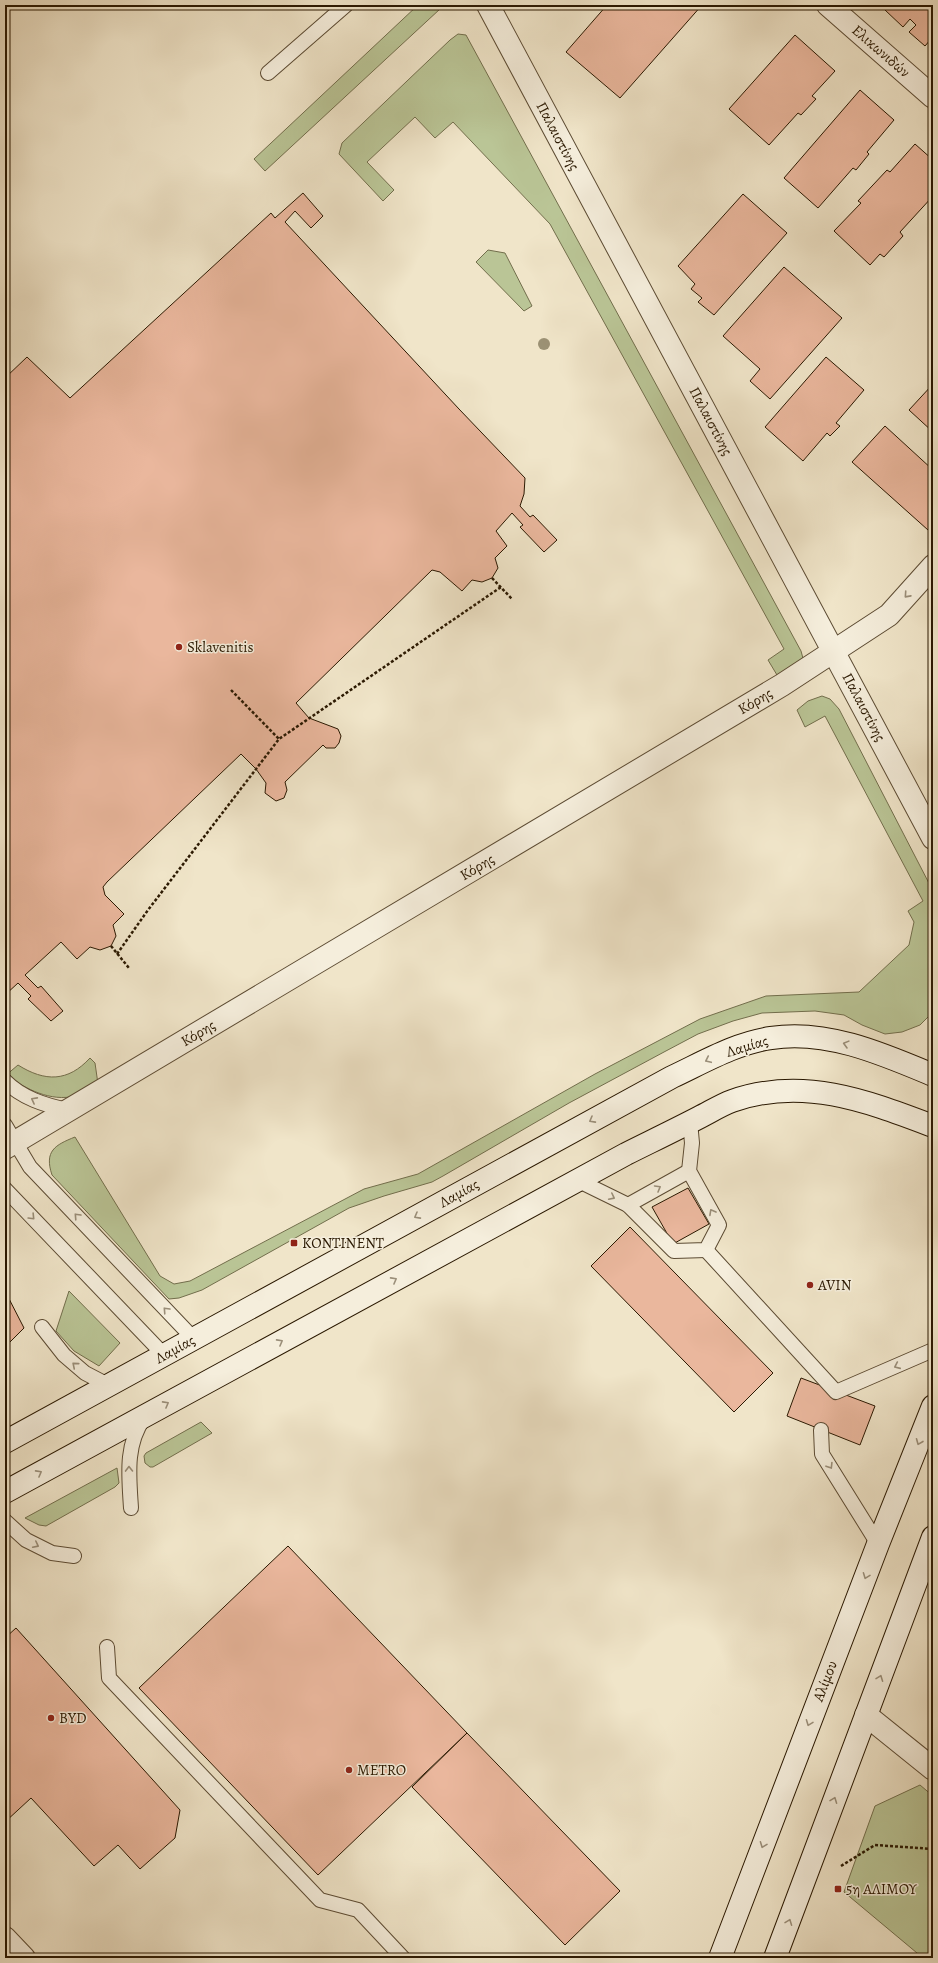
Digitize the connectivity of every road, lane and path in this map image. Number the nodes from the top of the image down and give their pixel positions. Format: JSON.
{"nodes":[{"id":1,"x":346,"y":5,"type":"edge"},
{"id":2,"x":488,"y":5,"type":"edge"},
{"id":3,"x":828,"y":5,"type":"edge"},
{"id":4,"x":268,"y":73,"type":"dead end"},
{"id":5,"x":933,"y":97,"type":"edge"},
{"id":6,"x":933,"y":566,"type":"edge"},
{"id":7,"x":492,"y":578,"type":"dead end"},
{"id":8,"x":501,"y":588,"type":"junction"},
{"id":9,"x":512,"y":599,"type":"dead end"},
{"id":10,"x":834,"y":651,"type":"junction"},
{"id":11,"x":231,"y":690,"type":"dead end"},
{"id":12,"x":279,"y":739,"type":"junction"},
{"id":13,"x":933,"y":838,"type":"edge"},
{"id":14,"x":111,"y":946,"type":"dead end"},
{"id":15,"x":117,"y":954,"type":"junction"},
{"id":16,"x":129,"y":968,"type":"dead end"},
{"id":17,"x":931,"y":1069,"type":"edge"},
{"id":18,"x":5,"y":1081,"type":"edge"},
{"id":19,"x":68,"y":1110,"type":"junction"},
{"id":20,"x":900,"y":1114,"type":"junction"},
{"id":21,"x":690,"y":1122,"type":"junction"},
{"id":22,"x":933,"y":1126,"type":"edge"},
{"id":23,"x":9,"y":1138,"type":"edge"},
{"id":24,"x":933,"y":1142,"type":"edge"},
{"id":25,"x":689,"y":1171,"type":"junction"},
{"id":26,"x":577,"y":1180,"type":"junction"},
{"id":27,"x":5,"y":1189,"type":"edge"},
{"id":28,"x":628,"y":1205,"type":"junction"},
{"id":29,"x":706,"y":1250,"type":"junction"},
{"id":30,"x":42,"y":1327,"type":"dead end"},
{"id":31,"x":193,"y":1338,"type":"junction"},
{"id":32,"x":933,"y":1350,"type":"edge"},
{"id":33,"x":164,"y":1355,"type":"junction"},
{"id":34,"x":108,"y":1386,"type":"junction"},
{"id":35,"x":933,"y":1406,"type":"edge"},
{"id":36,"x":147,"y":1414,"type":"junction"},
{"id":37,"x":821,"y":1430,"type":"dead end"},
{"id":38,"x":5,"y":1442,"type":"edge"},
{"id":39,"x":5,"y":1492,"type":"edge"},
{"id":40,"x":131,"y":1508,"type":"dead end"},
{"id":41,"x":5,"y":1521,"type":"edge"},
{"id":42,"x":933,"y":1537,"type":"edge"},
{"id":43,"x":878,"y":1544,"type":"junction"},
{"id":44,"x":74,"y":1556,"type":"dead end"},
{"id":45,"x":107,"y":1647,"type":"dead end"},
{"id":46,"x":866,"y":1716,"type":"junction"},
{"id":47,"x":933,"y":1769,"type":"edge"},
{"id":48,"x":933,"y":1849,"type":"edge"},
{"id":49,"x":800,"y":1891,"type":"junction"},
{"id":50,"x":5,"y":1938,"type":"edge"},
{"id":51,"x":24,"y":1958,"type":"edge"},
{"id":52,"x":403,"y":1958,"type":"edge"},
{"id":53,"x":720,"y":1958,"type":"edge"},
{"id":54,"x":775,"y":1958,"type":"edge"}],
"edges":[{"from":1,"to":4,"type":"lane"},
{"from":2,"to":10,"type":"main road","name":"Παλαιστίνης"},
{"from":3,"to":5,"type":"main road","name":"Ελικωνιδών"},
{"from":6,"to":10,"type":"main road","name":"Κόρης","one_way":true},
{"from":7,"to":8,"type":"path"},
{"from":8,"to":9,"type":"path"},
{"from":8,"to":12,"type":"path"},
{"from":10,"to":13,"type":"main road","name":"Παλαιστίνης"},
{"from":10,"to":19,"type":"main road","name":"Κόρης"},
{"from":11,"to":12,"type":"path"},
{"from":12,"to":15,"type":"path"},
{"from":14,"to":15,"type":"path"},
{"from":15,"to":16,"type":"path"},
{"from":17,"to":31,"type":"main road","name":"Λαμίας","one_way":true},
{"from":19,"to":18,"type":"lane","one_way":true},
{"from":19,"to":23,"type":"main road","name":"Κόρης"},
{"from":20,"to":21,"type":"main road"},
{"from":20,"to":22,"type":"main road"},
{"from":20,"to":24,"type":"main road"},
{"from":21,"to":25,"type":"lane"},
{"from":21,"to":26,"type":"main road"},
{"from":31,"to":23,"type":"lane","one_way":true},
{"from":28,"to":25,"type":"lane","one_way":true},
{"from":29,"to":25,"type":"lane","one_way":true},
{"from":26,"to":28,"type":"lane","one_way":true},
{"from":36,"to":26,"type":"main road","one_way":true},
{"from":27,"to":33,"type":"lane","one_way":true},
{"from":28,"to":29,"type":"lane"},
{"from":32,"to":29,"type":"lane","one_way":true},
{"from":34,"to":30,"type":"lane","one_way":true},
{"from":31,"to":33,"type":"main road","name":"Λαμίας"},
{"from":33,"to":34,"type":"main road","name":"Λαμίας"},
{"from":34,"to":38,"type":"main road","name":"Λαμίας"},
{"from":35,"to":43,"type":"main road","name":"Αλίμου","one_way":true},
{"from":39,"to":36,"type":"main road","one_way":true},
{"from":40,"to":36,"type":"lane","one_way":true},
{"from":37,"to":43,"type":"lane","one_way":true},
{"from":41,"to":44,"type":"lane","one_way":true},
{"from":46,"to":42,"type":"main road","one_way":true},
{"from":43,"to":53,"type":"main road","name":"Αλίμου","one_way":true},
{"from":45,"to":52,"type":"lane"},
{"from":46,"to":47,"type":"main road"},
{"from":49,"to":46,"type":"main road","one_way":true},
{"from":48,"to":49,"type":"path"},
{"from":54,"to":49,"type":"main road","one_way":true},
{"from":50,"to":51,"type":"main road"}]}
